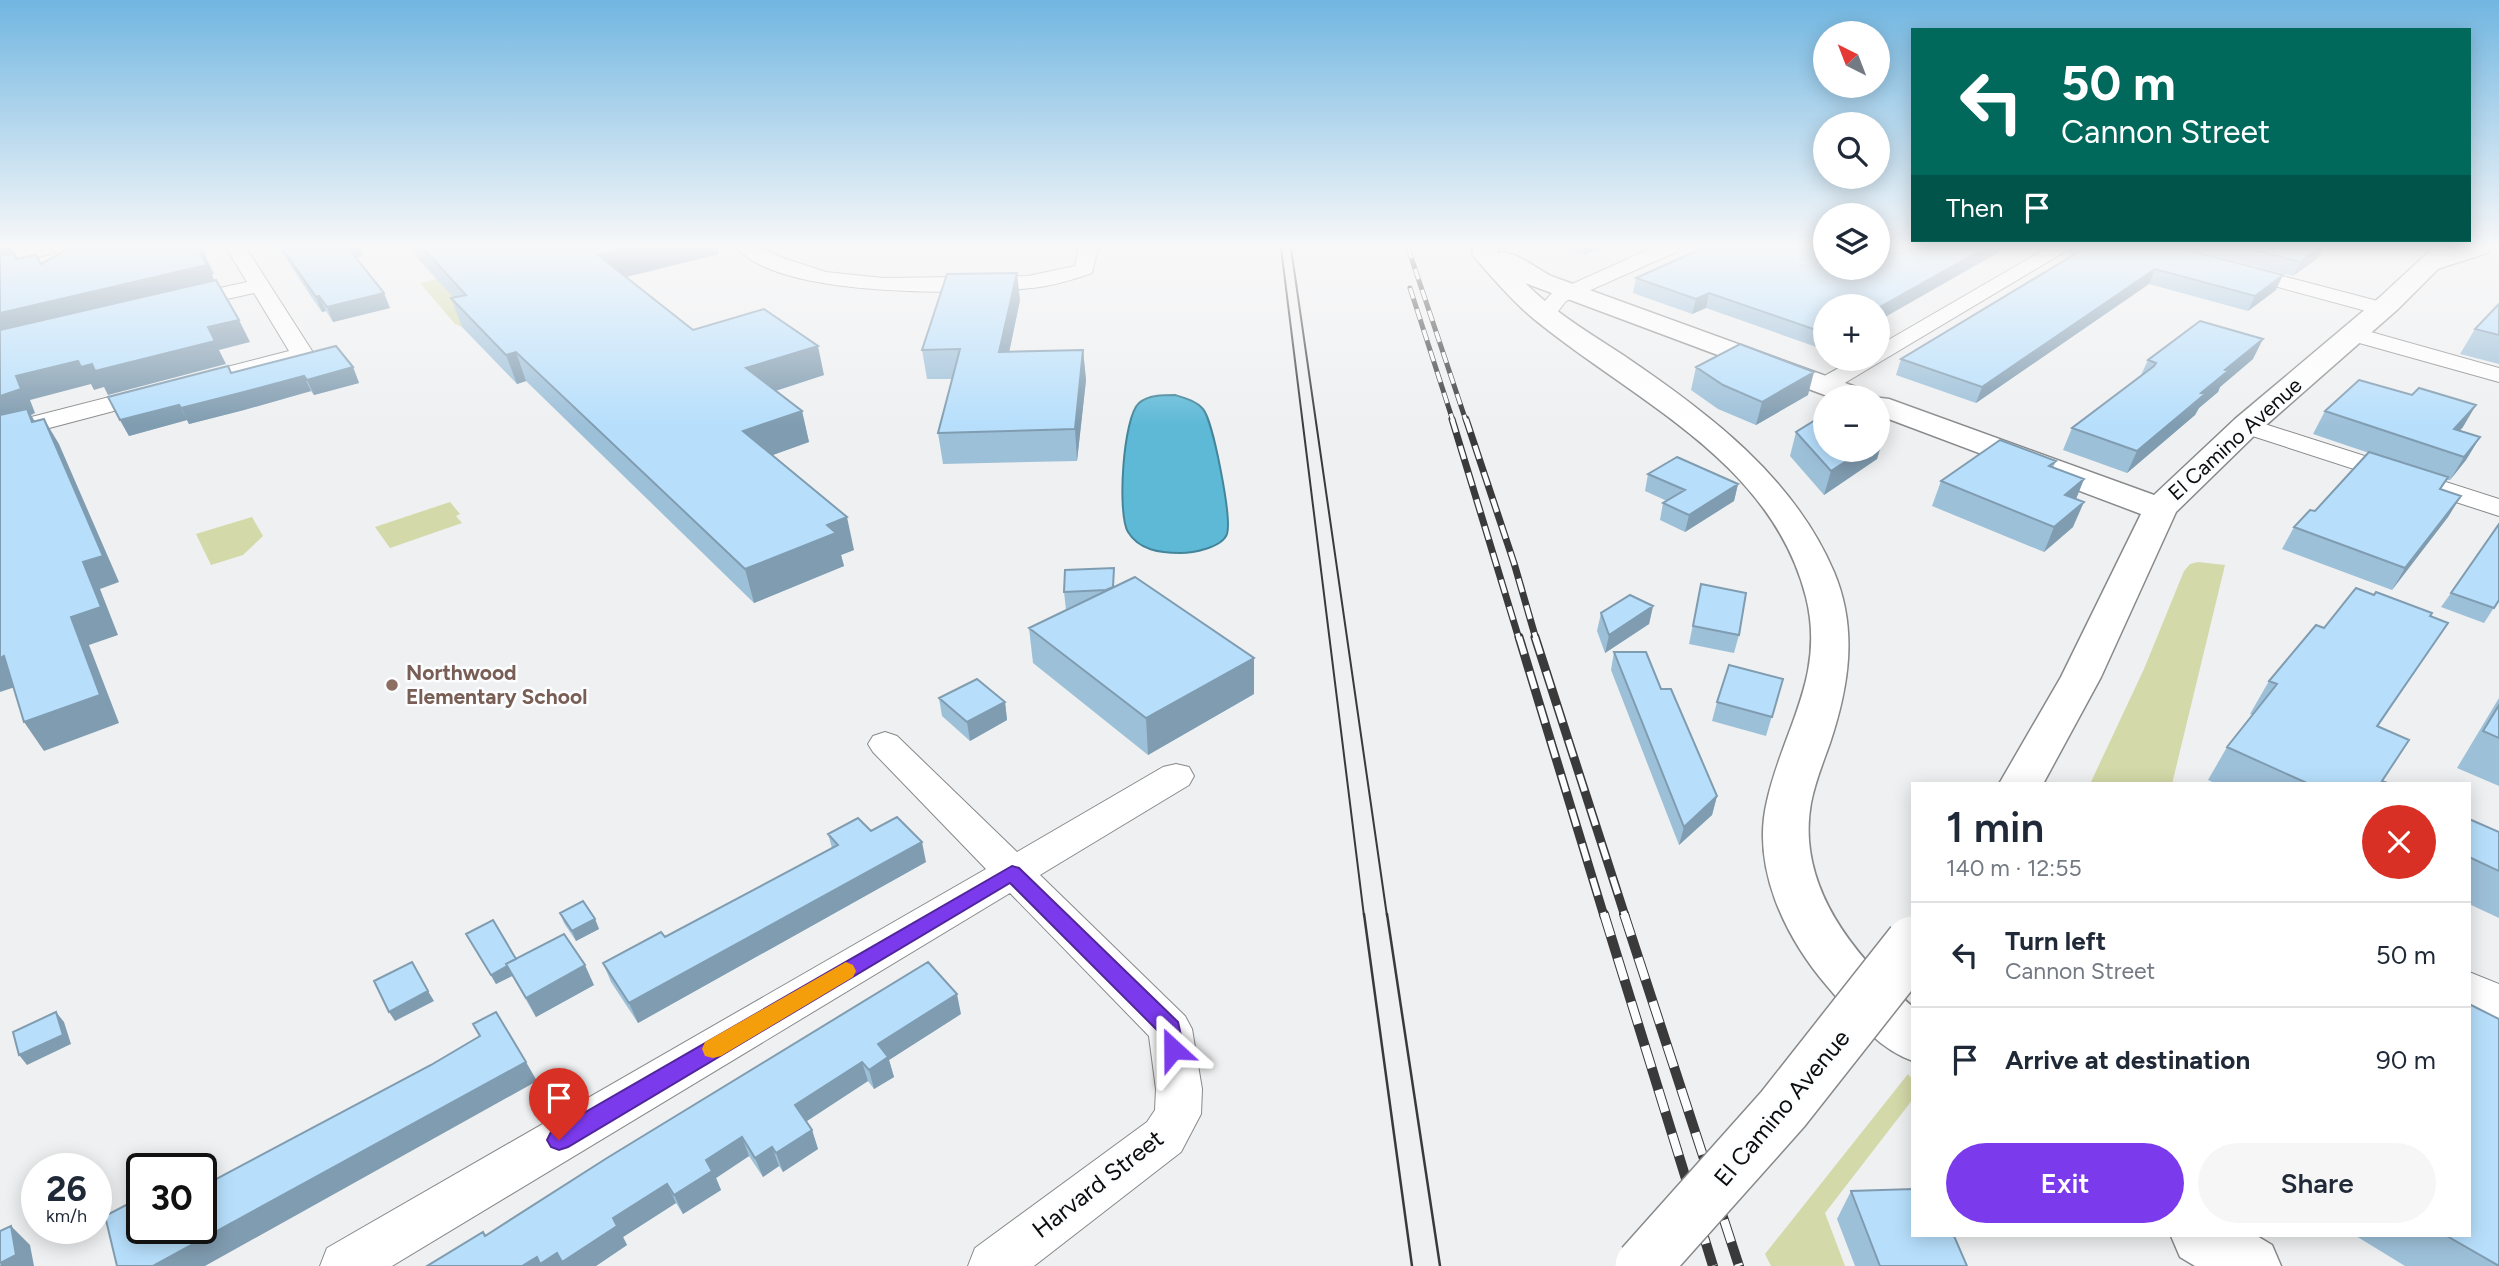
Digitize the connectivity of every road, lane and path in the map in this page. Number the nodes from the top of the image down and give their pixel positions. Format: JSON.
{"nodes":[{"id":1,"x":164,"y":307,"type":"edge"},
{"id":2,"x":273,"y":307,"type":"edge"},
{"id":3,"x":1537,"y":307,"type":"edge"},
{"id":4,"x":1549,"y":307,"type":"edge"},
{"id":5,"x":1614,"y":307,"type":"edge"},
{"id":6,"x":1960,"y":307,"type":"edge"},
{"id":7,"x":2374,"y":307,"type":"edge"},
{"id":8,"x":156,"y":309,"type":"edge"},
{"id":9,"x":2381,"y":309,"type":"joint"},
{"id":10,"x":1544,"y":314,"type":"junction"},
{"id":11,"x":1633,"y":314,"type":"junction"},
{"id":12,"x":2353,"y":334,"type":"junction"},
{"id":13,"x":1890,"y":348,"type":"edge"},
{"id":14,"x":1622,"y":368,"type":"junction"},
{"id":15,"x":1851,"y":371,"type":"edge"},
{"id":16,"x":2499,"y":374,"type":"edge"},
{"id":17,"x":1822,"y":385,"type":"edge"},
{"id":18,"x":1827,"y":385,"type":"edge"},
{"id":19,"x":1890,"y":409,"type":"edge"},
{"id":20,"x":2246,"y":426,"type":"junction"},
{"id":21,"x":0,"y":433,"type":"edge"},
{"id":22,"x":2499,"y":508,"type":"edge"},
{"id":23,"x":2160,"y":509,"type":"junction"},
{"id":24,"x":885,"y":744,"type":"dead end"},
{"id":25,"x":1176,"y":776,"type":"dead end"},
{"id":26,"x":2022,"y":782,"type":"edge"},
{"id":27,"x":1012,"y":873,"type":"junction"},
{"id":28,"x":1911,"y":947,"type":"edge"},
{"id":29,"x":2471,"y":990,"type":"edge"},
{"id":30,"x":2499,"y":1004,"type":"edge"},
{"id":31,"x":1898,"y":1027,"type":"edge"},
{"id":32,"x":2204,"y":1237,"type":"edge"},
{"id":33,"x":345,"y":1266,"type":"edge"},
{"id":34,"x":993,"y":1266,"type":"edge"},
{"id":35,"x":1643,"y":1266,"type":"edge"},
{"id":36,"x":2250,"y":1266,"type":"edge"}],
"edges":[{"from":1,"to":8,"type":"street"},
{"from":2,"to":21,"type":"street"},
{"from":3,"to":10,"type":"main road"},
{"from":4,"to":10,"type":"street"},
{"from":5,"to":11,"type":"main road"},
{"from":6,"to":13,"type":"street"},
{"from":7,"to":9,"type":"street"},
{"from":9,"to":12,"type":"main road","name":"El Camino Avenue"},
{"from":10,"to":14,"type":"main road"},
{"from":11,"to":14,"type":"main road"},
{"from":11,"to":17,"type":"main road"},
{"from":12,"to":16,"type":"street"},
{"from":12,"to":20,"type":"main road","name":"El Camino Avenue"},
{"from":14,"to":31,"type":"main road"},
{"from":15,"to":18,"type":"street"},
{"from":19,"to":23,"type":"main road"},
{"from":20,"to":22,"type":"street"},
{"from":20,"to":23,"type":"main road","name":"El Camino Avenue"},
{"from":23,"to":26,"type":"main road","name":"El Camino Avenue"},
{"from":24,"to":27,"type":"street","name":"Harvard Street"},
{"from":25,"to":27,"type":"street"},
{"from":27,"to":33,"type":"street"},
{"from":27,"to":34,"type":"street","name":"Harvard Street"},
{"from":28,"to":35,"type":"main road","name":"El Camino Avenue","bridge":true},
{"from":29,"to":30,"type":"street"},
{"from":32,"to":36,"type":"main road"}]}
